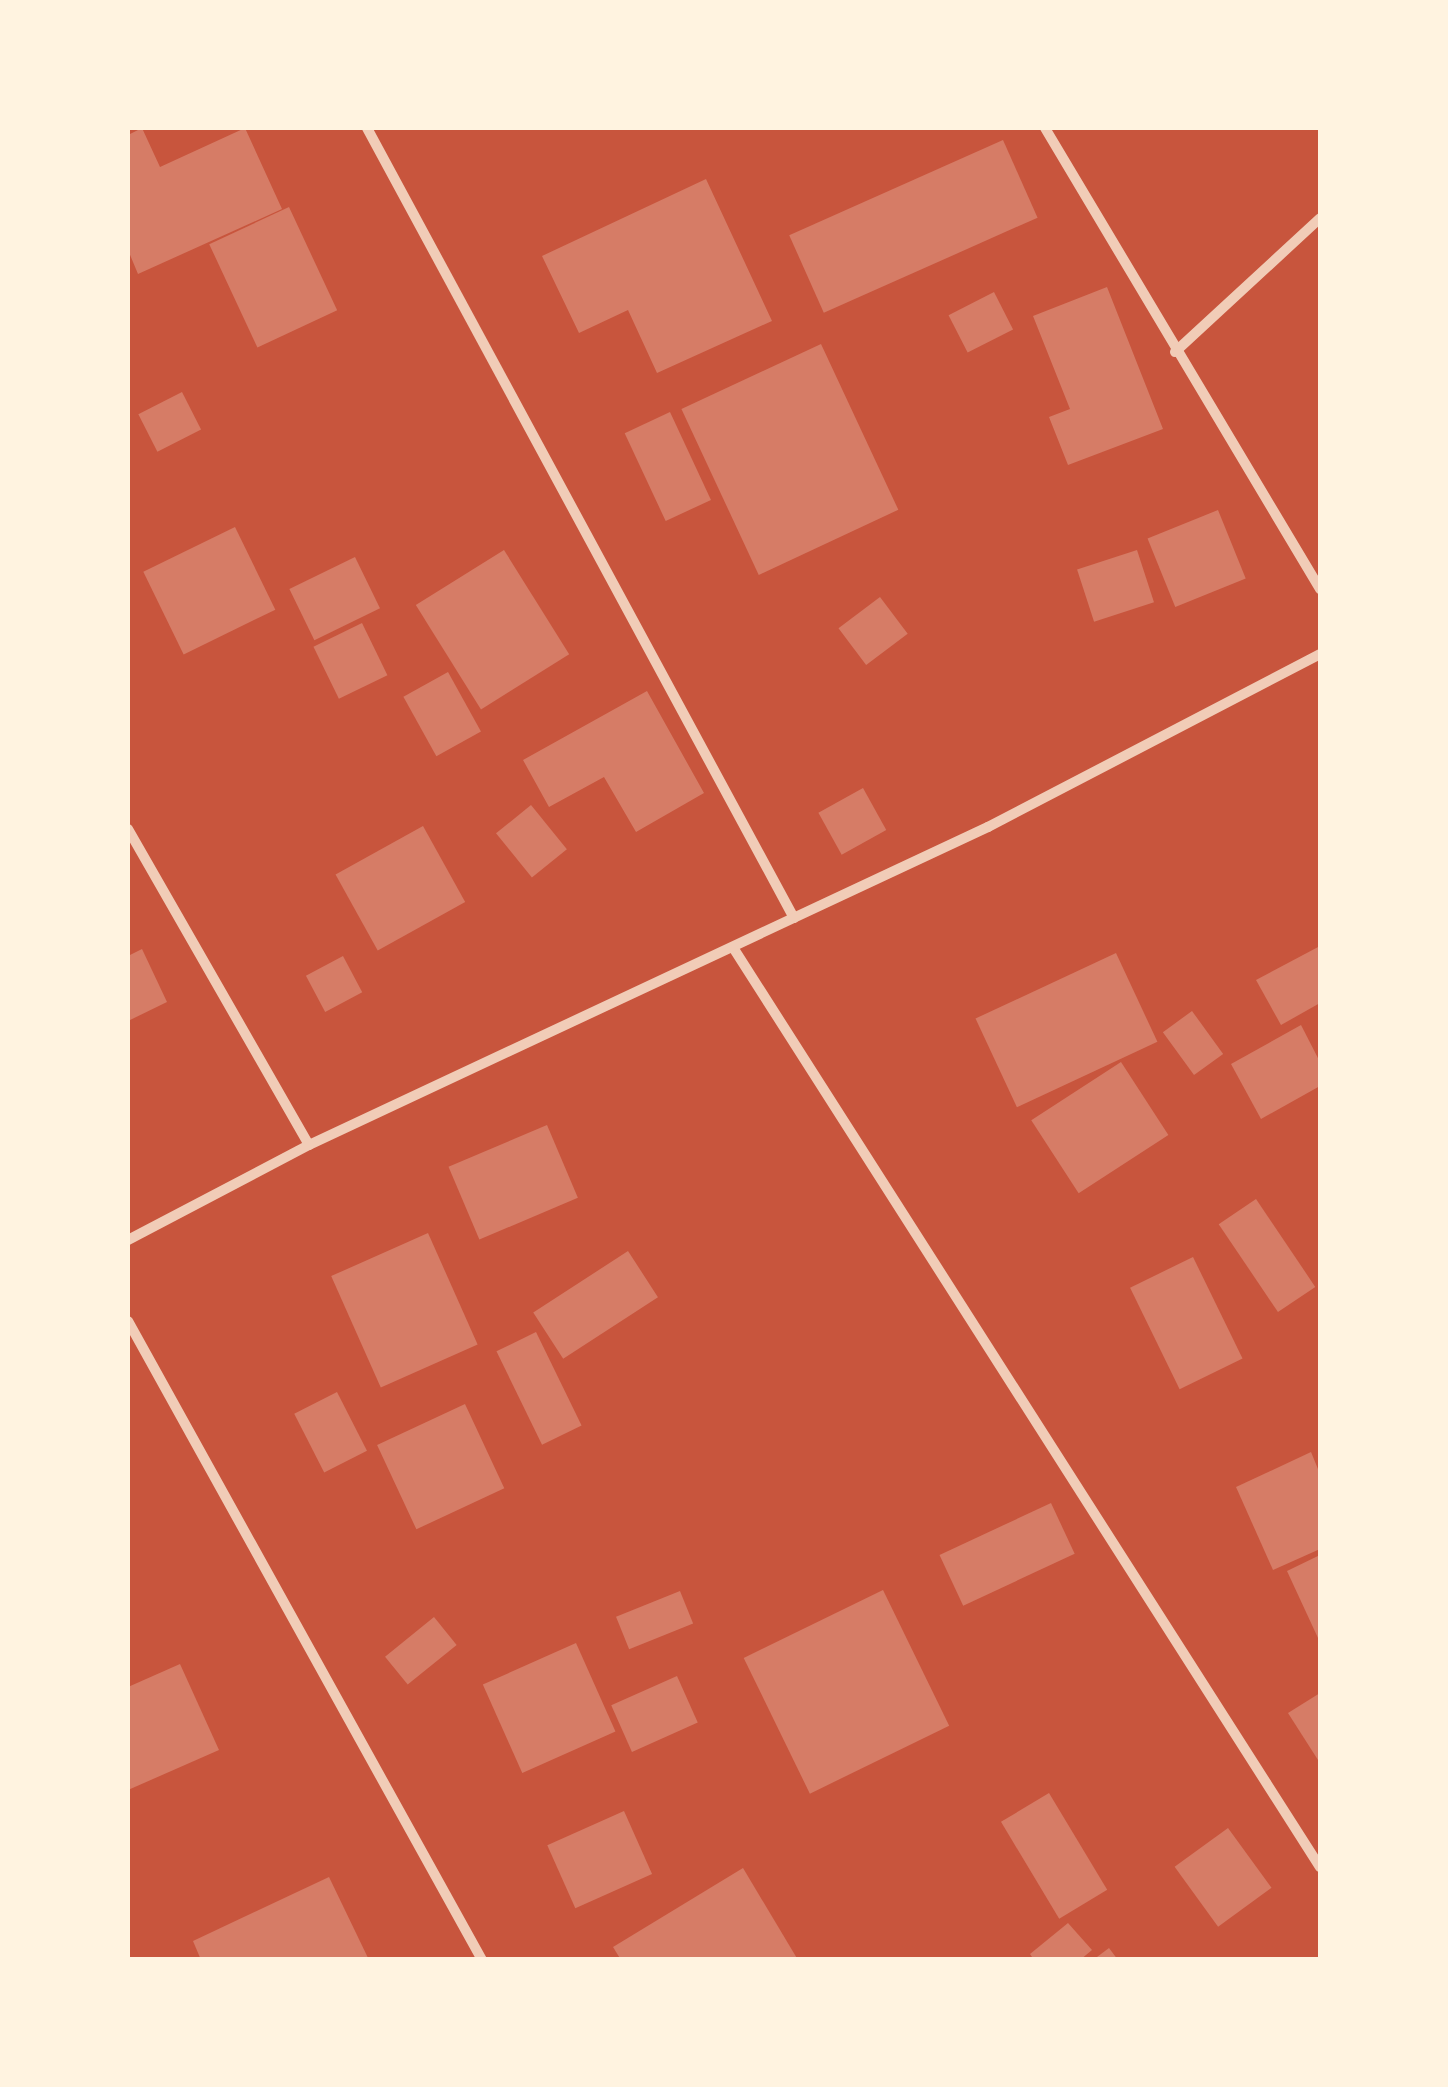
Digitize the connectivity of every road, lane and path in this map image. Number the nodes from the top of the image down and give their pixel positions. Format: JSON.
{"nodes":[{"id":1,"x":367,"y":128,"type":"edge"},
{"id":2,"x":1045,"y":128,"type":"edge"},
{"id":3,"x":1320,"y":218,"type":"edge"},
{"id":4,"x":1176,"y":352,"type":"junction"},
{"id":5,"x":1320,"y":590,"type":"edge"},
{"id":6,"x":1320,"y":654,"type":"edge"},
{"id":7,"x":128,"y":829,"type":"edge"},
{"id":8,"x":794,"y":918,"type":"junction"},
{"id":9,"x":734,"y":949,"type":"junction"},
{"id":10,"x":309,"y":1145,"type":"junction"},
{"id":11,"x":128,"y":1240,"type":"edge"},
{"id":12,"x":128,"y":1321,"type":"edge"},
{"id":13,"x":1320,"y":1867,"type":"edge"},
{"id":14,"x":482,"y":1960,"type":"edge"}],
"edges":[{"from":1,"to":8,"type":"street"},
{"from":2,"to":4,"type":"street"},
{"from":3,"to":4,"type":"street"},
{"from":4,"to":5,"type":"street"},
{"from":6,"to":8,"type":"street"},
{"from":7,"to":10,"type":"street"},
{"from":8,"to":9,"type":"street"},
{"from":9,"to":10,"type":"street"},
{"from":9,"to":13,"type":"street"},
{"from":10,"to":11,"type":"street"},
{"from":12,"to":14,"type":"street"}]}
